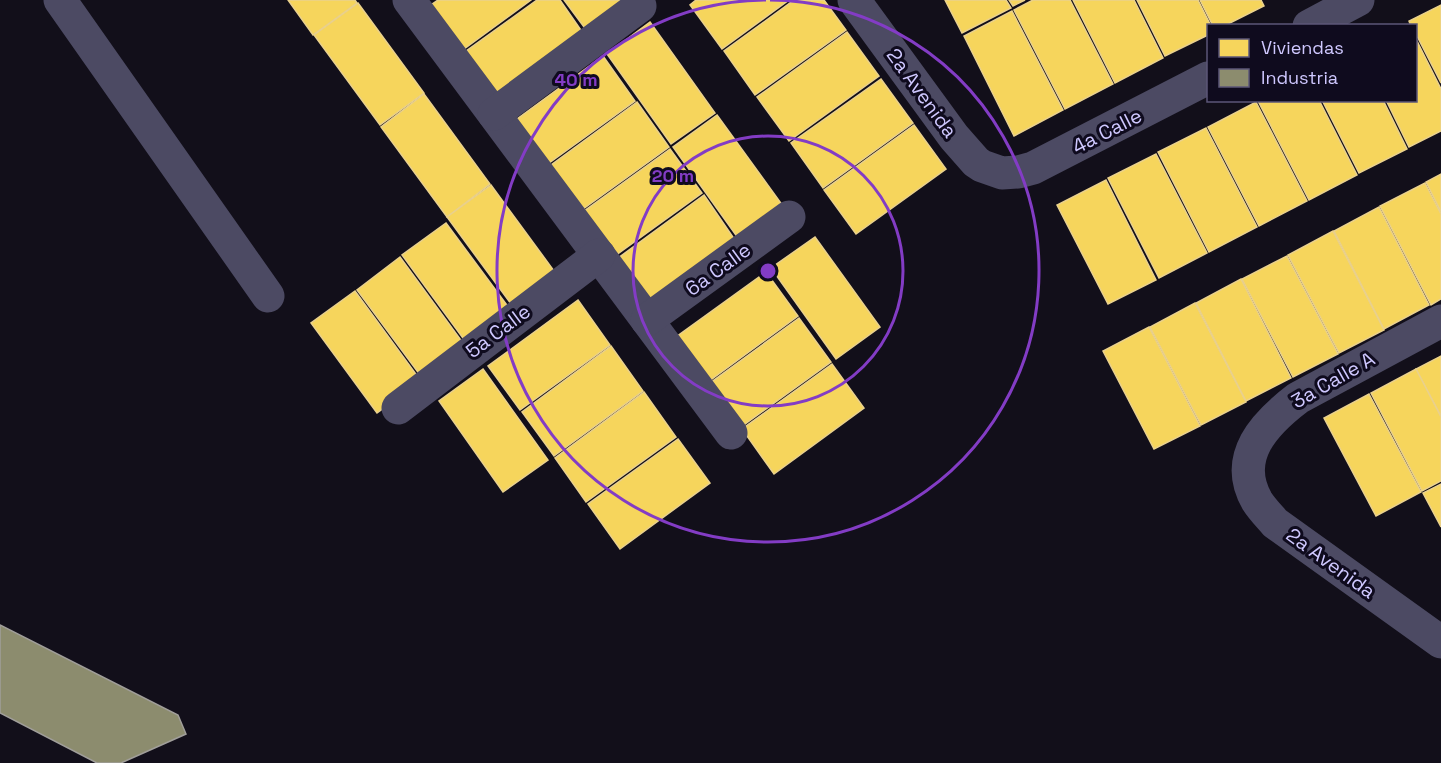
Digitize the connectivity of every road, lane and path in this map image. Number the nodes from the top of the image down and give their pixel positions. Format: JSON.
{"nodes":[{"id":1,"x":60,"y":0,"type":"edge"},
{"id":2,"x":409,"y":0,"type":"edge"},
{"id":3,"x":854,"y":0,"type":"edge"},
{"id":4,"x":1358,"y":0,"type":"edge"},
{"id":5,"x":640,"y":6,"type":"dead end"},
{"id":6,"x":1313,"y":24,"type":"edge"},
{"id":7,"x":1207,"y":79,"type":"edge"},
{"id":8,"x":494,"y":114,"type":"junction"},
{"id":9,"x":1002,"y":173,"type":"joint"},
{"id":10,"x":789,"y":217,"type":"dead end"},
{"id":11,"x":599,"y":255,"type":"junction"},
{"id":12,"x":268,"y":296,"type":"dead end"},
{"id":13,"x":647,"y":320,"type":"junction"},
{"id":14,"x":1441,"y":321,"type":"edge"},
{"id":15,"x":398,"y":408,"type":"dead end"},
{"id":16,"x":731,"y":433,"type":"dead end"},
{"id":17,"x":1248,"y":463,"type":"joint"},
{"id":18,"x":1441,"y":642,"type":"edge"}],
"edges":[{"from":1,"to":12,"type":"street"},
{"from":2,"to":8,"type":"street"},
{"from":3,"to":9,"type":"street","name":"2a Avenida"},
{"from":4,"to":6,"type":"street"},
{"from":5,"to":8,"type":"street"},
{"from":7,"to":9,"type":"street","name":"4a Calle"},
{"from":8,"to":11,"type":"street"},
{"from":10,"to":13,"type":"street","name":"6a Calle"},
{"from":11,"to":13,"type":"street"},
{"from":11,"to":15,"type":"street","name":"5a Calle"},
{"from":13,"to":16,"type":"street"},
{"from":14,"to":17,"type":"street","name":"3a Calle A"},
{"from":17,"to":18,"type":"street","name":"2a Avenida"}]}
